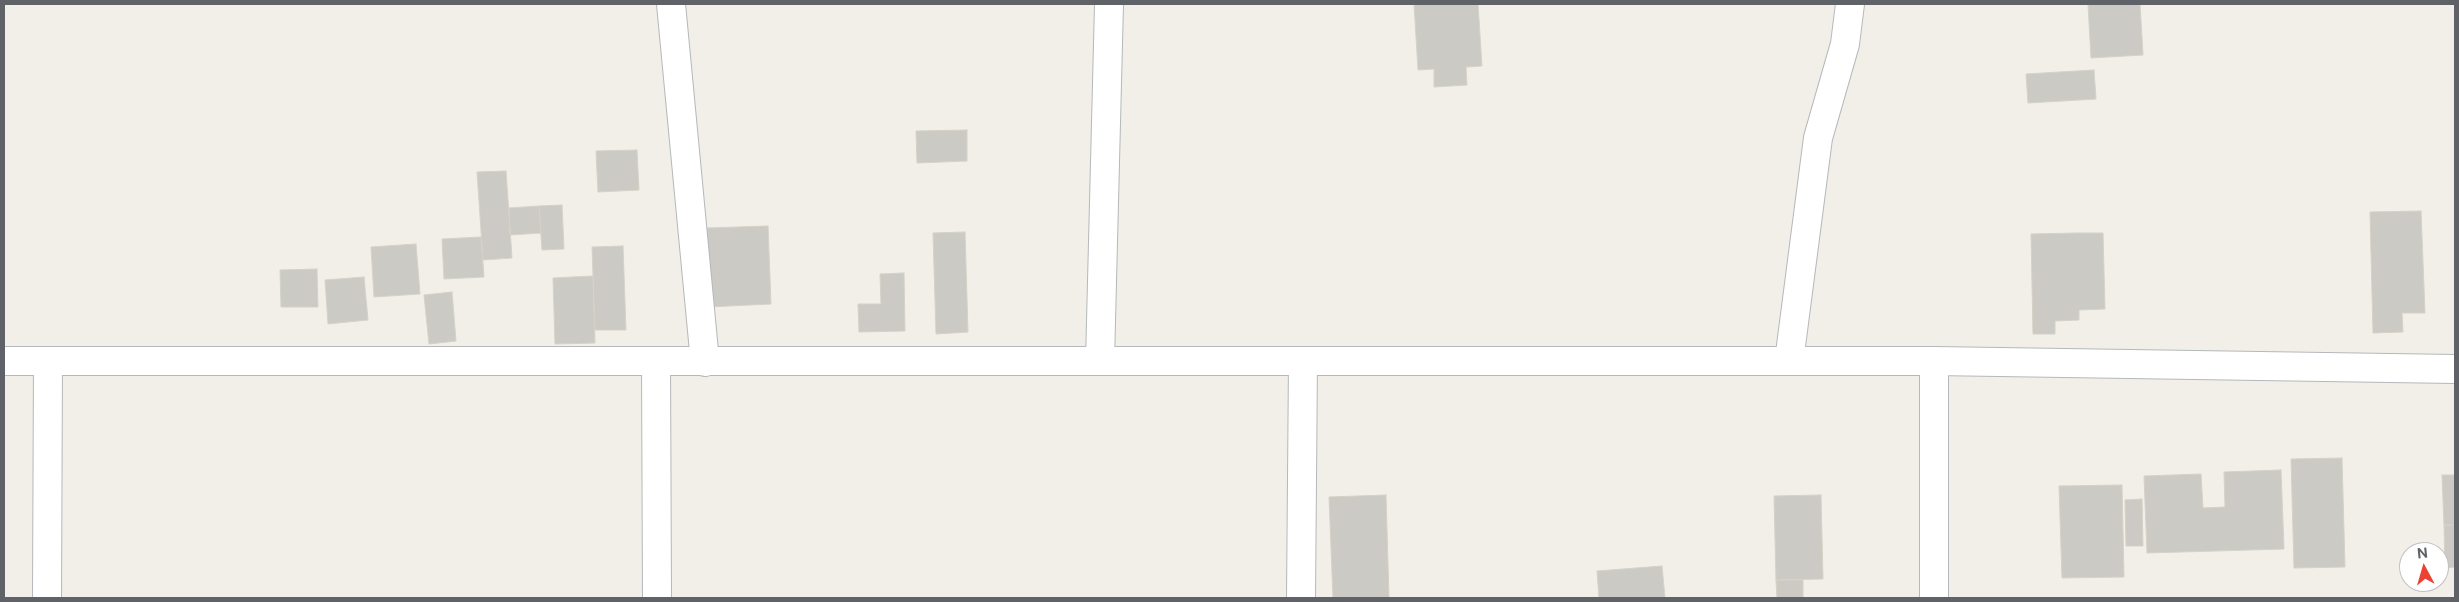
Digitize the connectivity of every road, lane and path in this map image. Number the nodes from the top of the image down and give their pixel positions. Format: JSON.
{"nodes":[{"id":1,"x":671,"y":4,"type":"edge"},
{"id":2,"x":1109,"y":4,"type":"edge"},
{"id":3,"x":1850,"y":4,"type":"edge"},
{"id":4,"x":4,"y":361,"type":"edge"},
{"id":5,"x":48,"y":361,"type":"junction"},
{"id":6,"x":1100,"y":361,"type":"junction"},
{"id":7,"x":1789,"y":361,"type":"junction"},
{"id":8,"x":1934,"y":361,"type":"junction"},
{"id":9,"x":656,"y":362,"type":"junction"},
{"id":10,"x":705,"y":362,"type":"junction"},
{"id":11,"x":1303,"y":362,"type":"junction"},
{"id":12,"x":2455,"y":369,"type":"edge"},
{"id":13,"x":46,"y":598,"type":"edge"},
{"id":14,"x":657,"y":598,"type":"edge"},
{"id":15,"x":1301,"y":598,"type":"edge"},
{"id":16,"x":1934,"y":598,"type":"edge"}],
"edges":[{"from":1,"to":10,"type":"street"},
{"from":2,"to":6,"type":"street"},
{"from":3,"to":7,"type":"street"},
{"from":4,"to":5,"type":"street"},
{"from":5,"to":9,"type":"street"},
{"from":5,"to":13,"type":"street"},
{"from":6,"to":10,"type":"street"},
{"from":6,"to":11,"type":"street"},
{"from":7,"to":8,"type":"street"},
{"from":7,"to":11,"type":"street"},
{"from":8,"to":12,"type":"street"},
{"from":8,"to":16,"type":"street"},
{"from":9,"to":10,"type":"street"},
{"from":9,"to":14,"type":"street"},
{"from":11,"to":15,"type":"street"}]}
